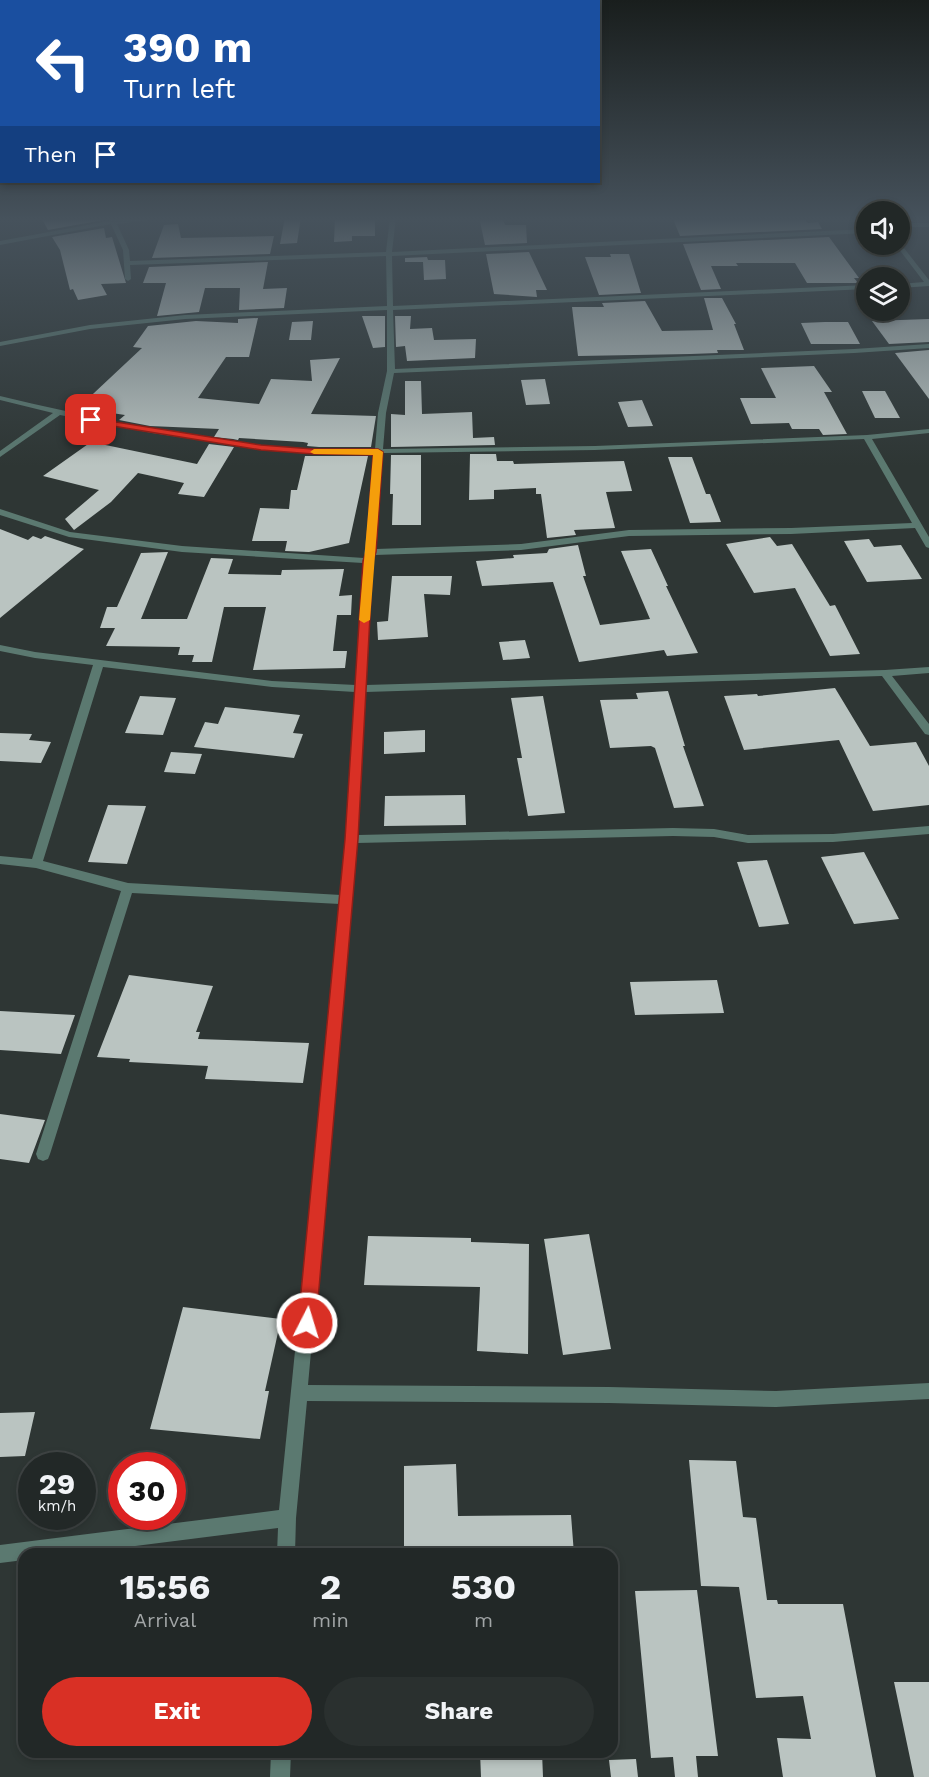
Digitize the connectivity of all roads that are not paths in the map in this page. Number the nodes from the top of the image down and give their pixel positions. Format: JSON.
{"nodes":[{"id":1,"x":389,"y":300,"type":"edge"},
{"id":2,"x":558,"y":300,"type":"edge"},
{"id":3,"x":389,"y":307,"type":"junction"},
{"id":4,"x":0,"y":344,"type":"edge"},
{"id":5,"x":929,"y":346,"type":"edge"},
{"id":6,"x":391,"y":370,"type":"junction"},
{"id":7,"x":0,"y":398,"type":"edge"},
{"id":8,"x":59,"y":412,"type":"junction"},
{"id":9,"x":929,"y":431,"type":"edge"},
{"id":10,"x":867,"y":437,"type":"junction"},
{"id":11,"x":378,"y":452,"type":"junction"},
{"id":12,"x":0,"y":455,"type":"edge"},
{"id":13,"x":0,"y":512,"type":"edge"},
{"id":14,"x":917,"y":525,"type":"junction"},
{"id":15,"x":929,"y":545,"type":"edge"},
{"id":16,"x":369,"y":556,"type":"junction"},
{"id":17,"x":0,"y":648,"type":"edge"},
{"id":18,"x":99,"y":663,"type":"junction"},
{"id":19,"x":929,"y":670,"type":"edge"},
{"id":20,"x":885,"y":673,"type":"junction"},
{"id":21,"x":361,"y":689,"type":"junction"},
{"id":22,"x":929,"y":731,"type":"edge"},
{"id":23,"x":929,"y":830,"type":"edge"},
{"id":24,"x":352,"y":839,"type":"junction"},
{"id":25,"x":0,"y":860,"type":"edge"},
{"id":26,"x":36,"y":864,"type":"junction"},
{"id":27,"x":128,"y":888,"type":"junction"},
{"id":28,"x":345,"y":900,"type":"junction"},
{"id":29,"x":43,"y":1154,"type":"dead end"},
{"id":30,"x":929,"y":1391,"type":"edge"},
{"id":31,"x":301,"y":1393,"type":"junction"},
{"id":32,"x":287,"y":1518,"type":"junction"},
{"id":33,"x":48,"y":1548,"type":"edge"},
{"id":34,"x":286,"y":1548,"type":"edge"},
{"id":35,"x":18,"y":1552,"type":"edge"},
{"id":36,"x":0,"y":1554,"type":"edge"},
{"id":37,"x":281,"y":1758,"type":"edge"},
{"id":38,"x":280,"y":1777,"type":"edge"}],
"edges":[{"from":1,"to":3,"type":"street"},
{"from":2,"to":3,"type":"street"},
{"from":3,"to":4,"type":"street"},
{"from":3,"to":6,"type":"street"},
{"from":5,"to":6,"type":"street"},
{"from":6,"to":11,"type":"street"},
{"from":7,"to":8,"type":"street"},
{"from":8,"to":11,"type":"street"},
{"from":8,"to":12,"type":"street"},
{"from":9,"to":10,"type":"street"},
{"from":10,"to":11,"type":"street"},
{"from":10,"to":14,"type":"street"},
{"from":11,"to":16,"type":"street"},
{"from":13,"to":16,"type":"street"},
{"from":14,"to":15,"type":"street"},
{"from":14,"to":16,"type":"street"},
{"from":16,"to":21,"type":"street"},
{"from":17,"to":18,"type":"street"},
{"from":18,"to":21,"type":"street"},
{"from":18,"to":26,"type":"street"},
{"from":19,"to":20,"type":"street"},
{"from":20,"to":21,"type":"street"},
{"from":20,"to":22,"type":"street"},
{"from":21,"to":24,"type":"street"},
{"from":23,"to":24,"type":"street"},
{"from":24,"to":28,"type":"street"},
{"from":25,"to":26,"type":"street"},
{"from":26,"to":27,"type":"street"},
{"from":27,"to":28,"type":"street"},
{"from":27,"to":29,"type":"street"},
{"from":28,"to":31,"type":"street"},
{"from":30,"to":31,"type":"street"},
{"from":31,"to":32,"type":"street"},
{"from":32,"to":33,"type":"street"},
{"from":32,"to":34,"type":"street"},
{"from":35,"to":36,"type":"street"},
{"from":37,"to":38,"type":"street"}]}
